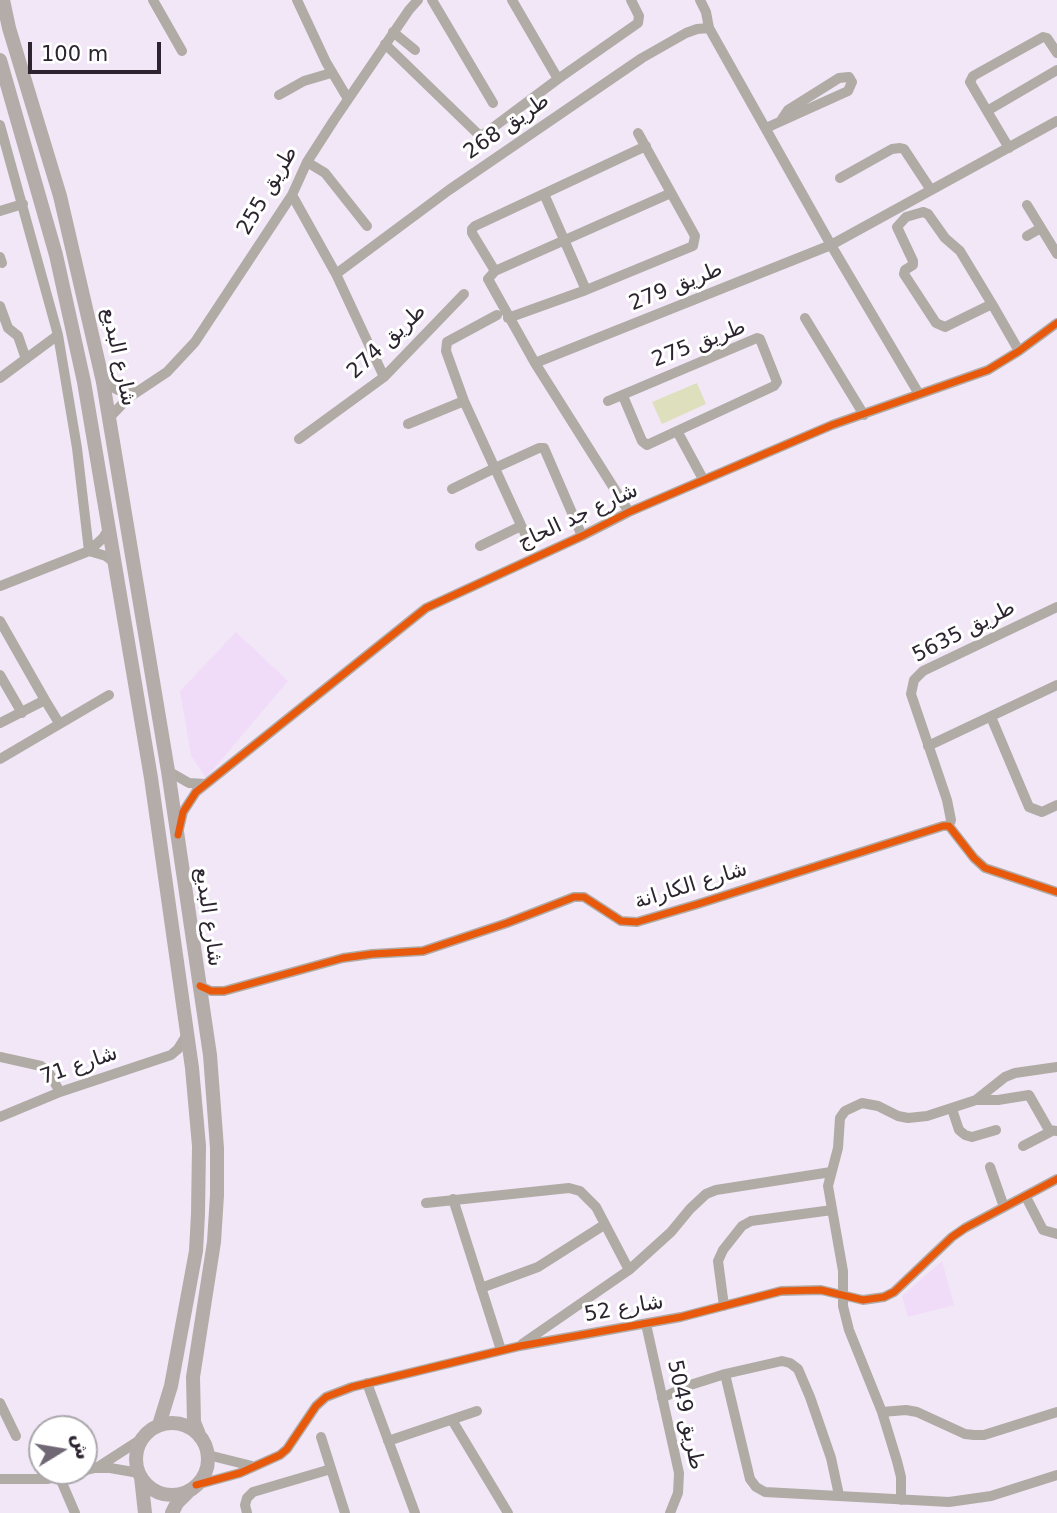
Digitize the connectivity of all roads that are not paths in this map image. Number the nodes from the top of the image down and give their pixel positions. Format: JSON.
{"nodes":[{"id":1,"x":3,"y":0,"type":"edge"},
{"id":2,"x":153,"y":0,"type":"edge"},
{"id":3,"x":297,"y":0,"type":"edge"},
{"id":4,"x":418,"y":0,"type":"edge"},
{"id":5,"x":432,"y":0,"type":"edge"},
{"id":6,"x":512,"y":0,"type":"edge"},
{"id":7,"x":631,"y":0,"type":"edge"},
{"id":8,"x":700,"y":0,"type":"edge"},
{"id":9,"x":709,"y":29,"type":"junction"},
{"id":10,"x":393,"y":32,"type":"junction"},
{"id":11,"x":385,"y":44,"type":"junction"},
{"id":12,"x":415,"y":50,"type":"dead end"},
{"id":13,"x":182,"y":51,"type":"dead end"},
{"id":14,"x":1057,"y":53,"type":"edge"},
{"id":15,"x":0,"y":60,"type":"edge"},
{"id":16,"x":1057,"y":70,"type":"edge"},
{"id":17,"x":331,"y":72,"type":"junction"},
{"id":18,"x":558,"y":79,"type":"junction"},
{"id":19,"x":831,"y":83,"type":"junction"},
{"id":20,"x":279,"y":95,"type":"dead end"},
{"id":21,"x":839,"y":95,"type":"junction"},
{"id":22,"x":348,"y":99,"type":"junction"},
{"id":23,"x":493,"y":103,"type":"dead end"},
{"id":24,"x":805,"y":106,"type":"junction"},
{"id":25,"x":987,"y":111,"type":"junction"},
{"id":26,"x":1057,"y":121,"type":"edge"},
{"id":27,"x":0,"y":125,"type":"edge"},
{"id":28,"x":766,"y":128,"type":"junction"},
{"id":29,"x":638,"y":133,"type":"dead end"},
{"id":30,"x":646,"y":146,"type":"junction"},
{"id":31,"x":1009,"y":148,"type":"junction"},
{"id":32,"x":307,"y":162,"type":"junction"},
{"id":33,"x":840,"y":178,"type":"dead end"},
{"id":34,"x":931,"y":190,"type":"junction"},
{"id":35,"x":671,"y":193,"type":"junction"},
{"id":36,"x":544,"y":194,"type":"junction"},
{"id":37,"x":292,"y":195,"type":"junction"},
{"id":38,"x":23,"y":204,"type":"junction"},
{"id":39,"x":1027,"y":205,"type":"dead end"},
{"id":40,"x":0,"y":211,"type":"edge"},
{"id":41,"x":367,"y":226,"type":"dead end"},
{"id":42,"x":1041,"y":228,"type":"junction"},
{"id":43,"x":1027,"y":236,"type":"dead end"},
{"id":44,"x":564,"y":241,"type":"junction"},
{"id":45,"x":831,"y":245,"type":"junction"},
{"id":46,"x":1057,"y":254,"type":"edge"},
{"id":47,"x":335,"y":274,"type":"junction"},
{"id":48,"x":491,"y":275,"type":"junction"},
{"id":49,"x":586,"y":290,"type":"junction"},
{"id":50,"x":464,"y":294,"type":"dead end"},
{"id":51,"x":992,"y":304,"type":"junction"},
{"id":52,"x":0,"y":306,"type":"edge"},
{"id":53,"x":502,"y":316,"type":"junction"},
{"id":54,"x":805,"y":318,"type":"dead end"},
{"id":55,"x":1057,"y":323,"type":"edge"},
{"id":56,"x":58,"y":335,"type":"junction"},
{"id":57,"x":1019,"y":351,"type":"junction"},
{"id":58,"x":26,"y":359,"type":"junction"},
{"id":59,"x":535,"y":363,"type":"junction"},
{"id":60,"x":384,"y":377,"type":"junction"},
{"id":61,"x":0,"y":378,"type":"edge"},
{"id":62,"x":103,"y":382,"type":"junction"},
{"id":63,"x":139,"y":390,"type":"junction"},
{"id":64,"x":919,"y":394,"type":"junction"},
{"id":65,"x":623,"y":396,"type":"junction"},
{"id":66,"x":464,"y":401,"type":"junction"},
{"id":67,"x":608,"y":401,"type":"dead end"},
{"id":68,"x":864,"y":415,"type":"junction"},
{"id":69,"x":110,"y":417,"type":"junction"},
{"id":70,"x":408,"y":424,"type":"dead end"},
{"id":71,"x":677,"y":431,"type":"junction"},
{"id":72,"x":299,"y":439,"type":"dead end"},
{"id":73,"x":495,"y":468,"type":"junction"},
{"id":74,"x":703,"y":480,"type":"junction"},
{"id":75,"x":452,"y":489,"type":"dead end"},
{"id":76,"x":629,"y":512,"type":"junction"},
{"id":77,"x":109,"y":528,"type":"junction"},
{"id":78,"x":582,"y":536,"type":"junction"},
{"id":79,"x":480,"y":546,"type":"dead end"},
{"id":80,"x":89,"y":551,"type":"junction"},
{"id":81,"x":115,"y":563,"type":"junction"},
{"id":82,"x":0,"y":586,"type":"edge"},
{"id":83,"x":1057,"y":607,"type":"edge"},
{"id":84,"x":0,"y":621,"type":"edge"},
{"id":85,"x":0,"y":675,"type":"edge"},
{"id":86,"x":1055,"y":686,"type":"edge"},
{"id":87,"x":109,"y":695,"type":"dead end"},
{"id":88,"x":1057,"y":698,"type":"edge"},
{"id":89,"x":45,"y":700,"type":"junction"},
{"id":90,"x":22,"y":713,"type":"junction"},
{"id":91,"x":991,"y":717,"type":"junction"},
{"id":92,"x":0,"y":723,"type":"edge"},
{"id":93,"x":59,"y":723,"type":"junction"},
{"id":94,"x":928,"y":746,"type":"junction"},
{"id":95,"x":0,"y":758,"type":"edge"},
{"id":96,"x":168,"y":771,"type":"junction"},
{"id":97,"x":205,"y":784,"type":"junction"},
{"id":98,"x":1057,"y":805,"type":"edge"},
{"id":99,"x":949,"y":826,"type":"junction"},
{"id":100,"x":178,"y":835,"type":"junction"},
{"id":101,"x":1057,"y":892,"type":"edge"},
{"id":102,"x":200,"y":986,"type":"junction"},
{"id":103,"x":224,"y":991,"type":"junction"},
{"id":104,"x":204,"y":1010,"type":"junction"},
{"id":105,"x":188,"y":1033,"type":"junction"},
{"id":106,"x":172,"y":1055,"type":"junction"},
{"id":107,"x":0,"y":1057,"type":"edge"},
{"id":108,"x":1057,"y":1067,"type":"edge"},
{"id":109,"x":192,"y":1068,"type":"junction"},
{"id":110,"x":60,"y":1092,"type":"junction"},
{"id":111,"x":976,"y":1100,"type":"junction"},
{"id":112,"x":952,"y":1109,"type":"junction"},
{"id":113,"x":0,"y":1117,"type":"edge"},
{"id":114,"x":996,"y":1130,"type":"dead end"},
{"id":115,"x":1054,"y":1131,"type":"edge"},
{"id":116,"x":1023,"y":1146,"type":"dead end"},
{"id":117,"x":990,"y":1167,"type":"dead end"},
{"id":118,"x":831,"y":1172,"type":"junction"},
{"id":119,"x":1057,"y":1179,"type":"edge"},
{"id":120,"x":1026,"y":1197,"type":"junction"},
{"id":121,"x":453,"y":1199,"type":"junction"},
{"id":122,"x":426,"y":1202,"type":"dead end"},
{"id":123,"x":1004,"y":1207,"type":"junction"},
{"id":124,"x":832,"y":1210,"type":"junction"},
{"id":125,"x":604,"y":1225,"type":"junction"},
{"id":126,"x":1057,"y":1234,"type":"edge"},
{"id":127,"x":629,"y":1270,"type":"junction"},
{"id":128,"x":481,"y":1288,"type":"junction"},
{"id":129,"x":843,"y":1296,"type":"junction"},
{"id":130,"x":724,"y":1306,"type":"junction"},
{"id":131,"x":646,"y":1324,"type":"junction"},
{"id":132,"x":520,"y":1346,"type":"junction"},
{"id":133,"x":501,"y":1350,"type":"junction"},
{"id":134,"x":725,"y":1374,"type":"junction"},
{"id":135,"x":367,"y":1383,"type":"junction"},
{"id":136,"x":662,"y":1398,"type":"junction"},
{"id":137,"x":0,"y":1403,"type":"edge"},
{"id":138,"x":477,"y":1411,"type":"dead end"},
{"id":139,"x":882,"y":1412,"type":"junction"},
{"id":140,"x":1057,"y":1412,"type":"edge"},
{"id":141,"x":452,"y":1420,"type":"junction"},
{"id":142,"x":159,"y":1425,"type":"junction"},
{"id":143,"x":16,"y":1436,"type":"dead end"},
{"id":144,"x":200,"y":1437,"type":"junction"},
{"id":145,"x":321,"y":1437,"type":"dead end"},
{"id":146,"x":143,"y":1438,"type":"junction"},
{"id":147,"x":388,"y":1441,"type":"junction"},
{"id":148,"x":208,"y":1455,"type":"junction"},
{"id":149,"x":98,"y":1466,"type":"edge"},
{"id":150,"x":255,"y":1466,"type":"junction"},
{"id":151,"x":98,"y":1468,"type":"edge"},
{"id":152,"x":331,"y":1469,"type":"junction"},
{"id":153,"x":140,"y":1475,"type":"junction"},
{"id":154,"x":1057,"y":1475,"type":"edge"},
{"id":155,"x":0,"y":1479,"type":"edge"},
{"id":156,"x":28,"y":1480,"type":"edge"},
{"id":157,"x":63,"y":1485,"type":"edge"},
{"id":158,"x":193,"y":1487,"type":"junction"},
{"id":159,"x":839,"y":1495,"type":"junction"},
{"id":160,"x":883,"y":1499,"type":"junction"},
{"id":161,"x":901,"y":1500,"type":"junction"},
{"id":162,"x":75,"y":1513,"type":"edge"},
{"id":163,"x":145,"y":1513,"type":"edge"},
{"id":164,"x":172,"y":1513,"type":"edge"},
{"id":165,"x":247,"y":1513,"type":"edge"},
{"id":166,"x":345,"y":1513,"type":"edge"},
{"id":167,"x":415,"y":1513,"type":"edge"},
{"id":168,"x":508,"y":1513,"type":"edge"},
{"id":169,"x":670,"y":1513,"type":"edge"},
{"id":170,"x":884,"y":1513,"type":"edge"}],
"edges":[{"from":1,"to":62,"type":"main road","name":"شارع البديع"},
{"from":2,"to":13,"type":"street"},
{"from":3,"to":17,"type":"street"},
{"from":4,"to":10,"type":"street","name":"طريق 255"},
{"from":5,"to":23,"type":"street"},
{"from":6,"to":18,"type":"street"},
{"from":7,"to":18,"type":"street"},
{"from":8,"to":9,"type":"street"},
{"from":9,"to":28,"type":"street"},
{"from":9,"to":47,"type":"street","name":"طريق 268"},
{"from":10,"to":11,"type":"street","name":"طريق 255"},
{"from":10,"to":12,"type":"street"},
{"from":11,"to":18,"type":"street"},
{"from":11,"to":22,"type":"street","name":"طريق 255"},
{"from":14,"to":25,"type":"street"},
{"from":15,"to":77,"type":"main road","name":"شارع البديع"},
{"from":16,"to":25,"type":"street"},
{"from":17,"to":20,"type":"street"},
{"from":17,"to":22,"type":"street"},
{"from":19,"to":21,"type":"street"},
{"from":19,"to":21,"type":"street"},
{"from":19,"to":24,"type":"street"},
{"from":21,"to":24,"type":"street"},
{"from":22,"to":32,"type":"street","name":"طريق 255"},
{"from":24,"to":28,"type":"street"},
{"from":25,"to":31,"type":"street"},
{"from":26,"to":31,"type":"street","name":"طريق 279"},
{"from":27,"to":38,"type":"street"},
{"from":28,"to":45,"type":"street"},
{"from":29,"to":30,"type":"street"},
{"from":30,"to":35,"type":"street"},
{"from":30,"to":36,"type":"street"},
{"from":31,"to":34,"type":"street","name":"طريق 279"},
{"from":32,"to":37,"type":"street","name":"طريق 255"},
{"from":32,"to":41,"type":"street"},
{"from":33,"to":34,"type":"street"},
{"from":34,"to":45,"type":"street","name":"طريق 279"},
{"from":35,"to":44,"type":"street"},
{"from":35,"to":49,"type":"street"},
{"from":36,"to":44,"type":"street"},
{"from":36,"to":48,"type":"street"},
{"from":37,"to":47,"type":"street"},
{"from":37,"to":63,"type":"street","name":"طريق 255"},
{"from":38,"to":40,"type":"street"},
{"from":38,"to":56,"type":"street"},
{"from":39,"to":42,"type":"street"},
{"from":42,"to":43,"type":"street"},
{"from":42,"to":46,"type":"street"},
{"from":44,"to":48,"type":"street"},
{"from":44,"to":49,"type":"street"},
{"from":45,"to":59,"type":"street","name":"طريق 279"},
{"from":45,"to":64,"type":"street"},
{"from":47,"to":60,"type":"street"},
{"from":48,"to":53,"type":"street"},
{"from":49,"to":53,"type":"street"},
{"from":50,"to":60,"type":"street","name":"طريق 274"},
{"from":51,"to":51,"type":"street"},
{"from":51,"to":57,"type":"street"},
{"from":52,"to":58,"type":"street"},
{"from":53,"to":59,"type":"street"},
{"from":53,"to":66,"type":"street"},
{"from":54,"to":68,"type":"street"},
{"from":55,"to":57,"type":"street","name":"شارع جد الحاج"},
{"from":56,"to":58,"type":"street"},
{"from":56,"to":80,"type":"street"},
{"from":57,"to":64,"type":"street","name":"شارع جد الحاج"},
{"from":58,"to":61,"type":"street"},
{"from":59,"to":76,"type":"street"},
{"from":60,"to":72,"type":"street","name":"طريق 274"},
{"from":62,"to":63,"type":"street"},
{"from":62,"to":69,"type":"main road","name":"شارع البديع"},
{"from":63,"to":69,"type":"street","name":"طريق 255"},
{"from":64,"to":68,"type":"street","name":"شارع جد الحاج"},
{"from":65,"to":67,"type":"street","name":"طريق 275"},
{"from":65,"to":71,"type":"street","name":"طريق 275"},
{"from":65,"to":71,"type":"street","name":"طريق 275"},
{"from":66,"to":70,"type":"street"},
{"from":66,"to":73,"type":"street"},
{"from":68,"to":74,"type":"street","name":"شارع جد الحاج"},
{"from":69,"to":96,"type":"main road","name":"شارع البديع"},
{"from":71,"to":74,"type":"street"},
{"from":73,"to":75,"type":"street"},
{"from":73,"to":78,"type":"street"},
{"from":73,"to":79,"type":"street"},
{"from":74,"to":76,"type":"street","name":"شارع جد الحاج"},
{"from":76,"to":78,"type":"street","name":"شارع جد الحاج"},
{"from":77,"to":80,"type":"street"},
{"from":77,"to":81,"type":"main road","name":"شارع البديع"},
{"from":78,"to":97,"type":"street","name":"شارع جد الحاج"},
{"from":80,"to":81,"type":"street"},
{"from":80,"to":82,"type":"street"},
{"from":81,"to":105,"type":"main road","name":"شارع البديع"},
{"from":83,"to":94,"type":"street","name":"طريق 5635"},
{"from":84,"to":89,"type":"street"},
{"from":85,"to":90,"type":"street"},
{"from":86,"to":88,"type":"street"},
{"from":86,"to":91,"type":"street"},
{"from":87,"to":93,"type":"street"},
{"from":89,"to":90,"type":"street"},
{"from":89,"to":93,"type":"street"},
{"from":90,"to":92,"type":"street"},
{"from":91,"to":94,"type":"street"},
{"from":91,"to":98,"type":"street"},
{"from":93,"to":95,"type":"street"},
{"from":94,"to":99,"type":"street","name":"طريق 5635"},
{"from":96,"to":97,"type":"street"},
{"from":96,"to":100,"type":"main road","name":"شارع البديع"},
{"from":97,"to":100,"type":"street","name":"شارع جد الحاج"},
{"from":99,"to":101,"type":"street"},
{"from":99,"to":103,"type":"street","name":"شارع الكارانة"},
{"from":100,"to":102,"type":"main road","name":"شارع البديع"},
{"from":102,"to":103,"type":"street","name":"شارع الكارانة"},
{"from":102,"to":104,"type":"main road","name":"شارع البديع"},
{"from":103,"to":104,"type":"street","name":"شارع الكارانة"},
{"from":104,"to":144,"type":"main road","name":"شارع البديع"},
{"from":105,"to":106,"type":"street"},
{"from":105,"to":109,"type":"main road","name":"شارع البديع"},
{"from":106,"to":109,"type":"street"},
{"from":106,"to":110,"type":"street","name":"شارع 71"},
{"from":107,"to":110,"type":"street"},
{"from":108,"to":111,"type":"street"},
{"from":109,"to":142,"type":"main road","name":"شارع البديع"},
{"from":110,"to":113,"type":"street","name":"شارع 71"},
{"from":111,"to":112,"type":"street"},
{"from":111,"to":115,"type":"street"},
{"from":112,"to":114,"type":"street"},
{"from":112,"to":118,"type":"street"},
{"from":115,"to":116,"type":"street"},
{"from":117,"to":123,"type":"street"},
{"from":118,"to":124,"type":"street"},
{"from":118,"to":127,"type":"street"},
{"from":119,"to":120,"type":"street","name":"شارع 52"},
{"from":120,"to":123,"type":"street","name":"شارع 52"},
{"from":120,"to":126,"type":"street"},
{"from":121,"to":122,"type":"street"},
{"from":121,"to":125,"type":"street"},
{"from":121,"to":128,"type":"street"},
{"from":123,"to":129,"type":"street","name":"شارع 52"},
{"from":124,"to":129,"type":"street"},
{"from":124,"to":130,"type":"street"},
{"from":125,"to":127,"type":"street"},
{"from":125,"to":128,"type":"street"},
{"from":127,"to":132,"type":"street"},
{"from":128,"to":133,"type":"street"},
{"from":129,"to":130,"type":"street","name":"شارع 52"},
{"from":129,"to":139,"type":"street"},
{"from":130,"to":131,"type":"street","name":"شارع 52"},
{"from":131,"to":132,"type":"street","name":"شارع 52"},
{"from":131,"to":136,"type":"street","name":"طريق 5049"},
{"from":132,"to":133,"type":"street","name":"شارع 52"},
{"from":133,"to":135,"type":"street","name":"شارع 52"},
{"from":134,"to":136,"type":"street"},
{"from":134,"to":159,"type":"street"},
{"from":134,"to":159,"type":"street"},
{"from":135,"to":147,"type":"street"},
{"from":135,"to":150,"type":"street","name":"شارع 52"},
{"from":136,"to":169,"type":"street","name":"طريق 5049"},
{"from":137,"to":143,"type":"street"},
{"from":138,"to":141,"type":"street"},
{"from":139,"to":140,"type":"street"},
{"from":139,"to":161,"type":"street"},
{"from":141,"to":147,"type":"street"},
{"from":141,"to":168,"type":"street"},
{"from":142,"to":144,"type":"main road"},
{"from":142,"to":146,"type":"main road"},
{"from":144,"to":148,"type":"main road"},
{"from":145,"to":152,"type":"street"},
{"from":146,"to":149,"type":"street"},
{"from":146,"to":153,"type":"main road"},
{"from":147,"to":167,"type":"street"},
{"from":148,"to":150,"type":"street"},
{"from":148,"to":158,"type":"main road"},
{"from":150,"to":158,"type":"street","name":"شارع 52"},
{"from":151,"to":153,"type":"street"},
{"from":152,"to":165,"type":"street"},
{"from":152,"to":166,"type":"street"},
{"from":153,"to":158,"type":"main road"},
{"from":153,"to":163,"type":"main road"},
{"from":154,"to":161,"type":"street"},
{"from":155,"to":156,"type":"street"},
{"from":157,"to":162,"type":"street"},
{"from":158,"to":164,"type":"main road"},
{"from":159,"to":160,"type":"street"},
{"from":160,"to":161,"type":"street"},
{"from":160,"to":170,"type":"street"}]}
